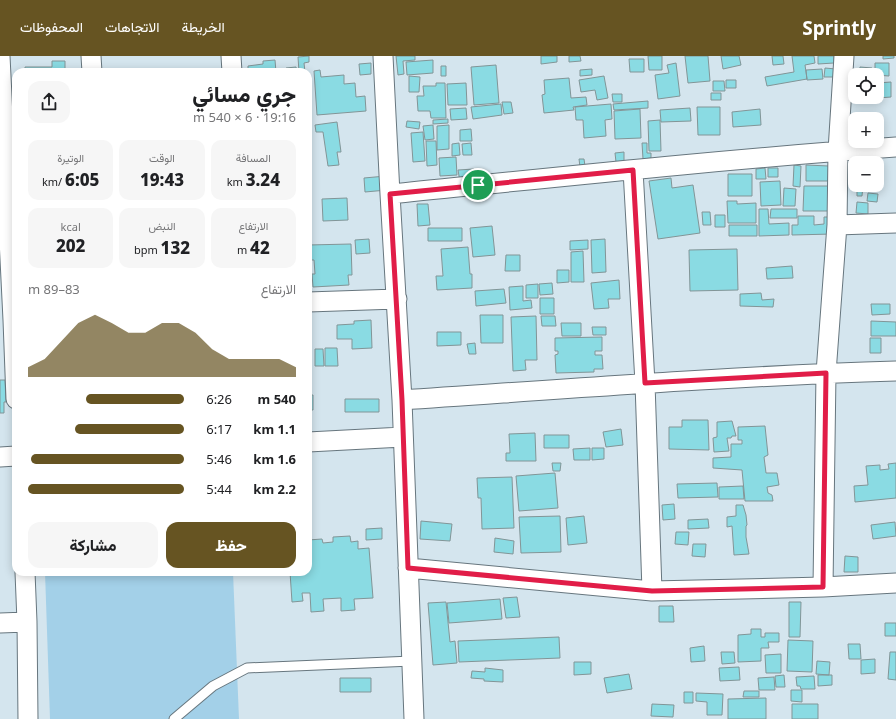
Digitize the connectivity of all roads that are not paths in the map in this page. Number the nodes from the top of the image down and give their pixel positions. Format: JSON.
{"nodes":[{"id":1,"x":0,"y":56,"type":"edge"},
{"id":2,"x":91,"y":56,"type":"edge"},
{"id":3,"x":231,"y":56,"type":"edge"},
{"id":4,"x":384,"y":56,"type":"edge"},
{"id":5,"x":844,"y":56,"type":"edge"},
{"id":6,"x":92,"y":68,"type":"edge"},
{"id":7,"x":232,"y":68,"type":"edge"},
{"id":8,"x":2,"y":141,"type":"edge"},
{"id":9,"x":896,"y":147,"type":"edge"},
{"id":10,"x":838,"y":151,"type":"junction"},
{"id":11,"x":633,"y":170,"type":"junction"},
{"id":12,"x":390,"y":194,"type":"junction"},
{"id":13,"x":896,"y":223,"type":"edge"},
{"id":14,"x":837,"y":225,"type":"junction"},
{"id":15,"x":397,"y":300,"type":"junction"},
{"id":16,"x":312,"y":302,"type":"edge"},
{"id":17,"x":10,"y":320,"type":"edge"},
{"id":18,"x":12,"y":346,"type":"edge"},
{"id":19,"x":896,"y":371,"type":"edge"},
{"id":20,"x":826,"y":373,"type":"junction"},
{"id":21,"x":645,"y":383,"type":"junction"},
{"id":22,"x":402,"y":400,"type":"junction"},
{"id":23,"x":403,"y":437,"type":"junction"},
{"id":24,"x":312,"y":442,"type":"edge"},
{"id":25,"x":12,"y":456,"type":"edge"},
{"id":26,"x":0,"y":457,"type":"edge"},
{"id":27,"x":408,"y":568,"type":"junction"},
{"id":28,"x":24,"y":576,"type":"edge"},
{"id":29,"x":896,"y":583,"type":"edge"},
{"id":30,"x":823,"y":587,"type":"junction"},
{"id":31,"x":652,"y":591,"type":"junction"},
{"id":32,"x":27,"y":622,"type":"junction"},
{"id":33,"x":0,"y":623,"type":"edge"},
{"id":34,"x":412,"y":661,"type":"junction"},
{"id":35,"x":28,"y":719,"type":"edge"},
{"id":36,"x":174,"y":719,"type":"edge"},
{"id":37,"x":414,"y":719,"type":"edge"}],
"edges":[{"from":1,"to":8,"type":"street"},
{"from":2,"to":6,"type":"street"},
{"from":3,"to":7,"type":"street"},
{"from":4,"to":12,"type":"street"},
{"from":5,"to":10,"type":"street"},
{"from":8,"to":17,"type":"street"},
{"from":9,"to":10,"type":"street"},
{"from":10,"to":11,"type":"street"},
{"from":10,"to":14,"type":"street"},
{"from":11,"to":12,"type":"street"},
{"from":11,"to":21,"type":"street"},
{"from":12,"to":15,"type":"street"},
{"from":13,"to":14,"type":"street"},
{"from":14,"to":20,"type":"street"},
{"from":15,"to":16,"type":"street"},
{"from":15,"to":22,"type":"street"},
{"from":17,"to":18,"type":"street"},
{"from":19,"to":20,"type":"street"},
{"from":20,"to":21,"type":"street"},
{"from":20,"to":30,"type":"street"},
{"from":21,"to":22,"type":"street"},
{"from":21,"to":31,"type":"street"},
{"from":22,"to":23,"type":"street"},
{"from":23,"to":24,"type":"street"},
{"from":23,"to":27,"type":"street"},
{"from":25,"to":26,"type":"street"},
{"from":27,"to":31,"type":"street"},
{"from":27,"to":34,"type":"street"},
{"from":28,"to":32,"type":"street"},
{"from":29,"to":30,"type":"street"},
{"from":30,"to":31,"type":"street"},
{"from":32,"to":33,"type":"street"},
{"from":32,"to":35,"type":"street"},
{"from":34,"to":36,"type":"lane"},
{"from":34,"to":37,"type":"street"}]}
